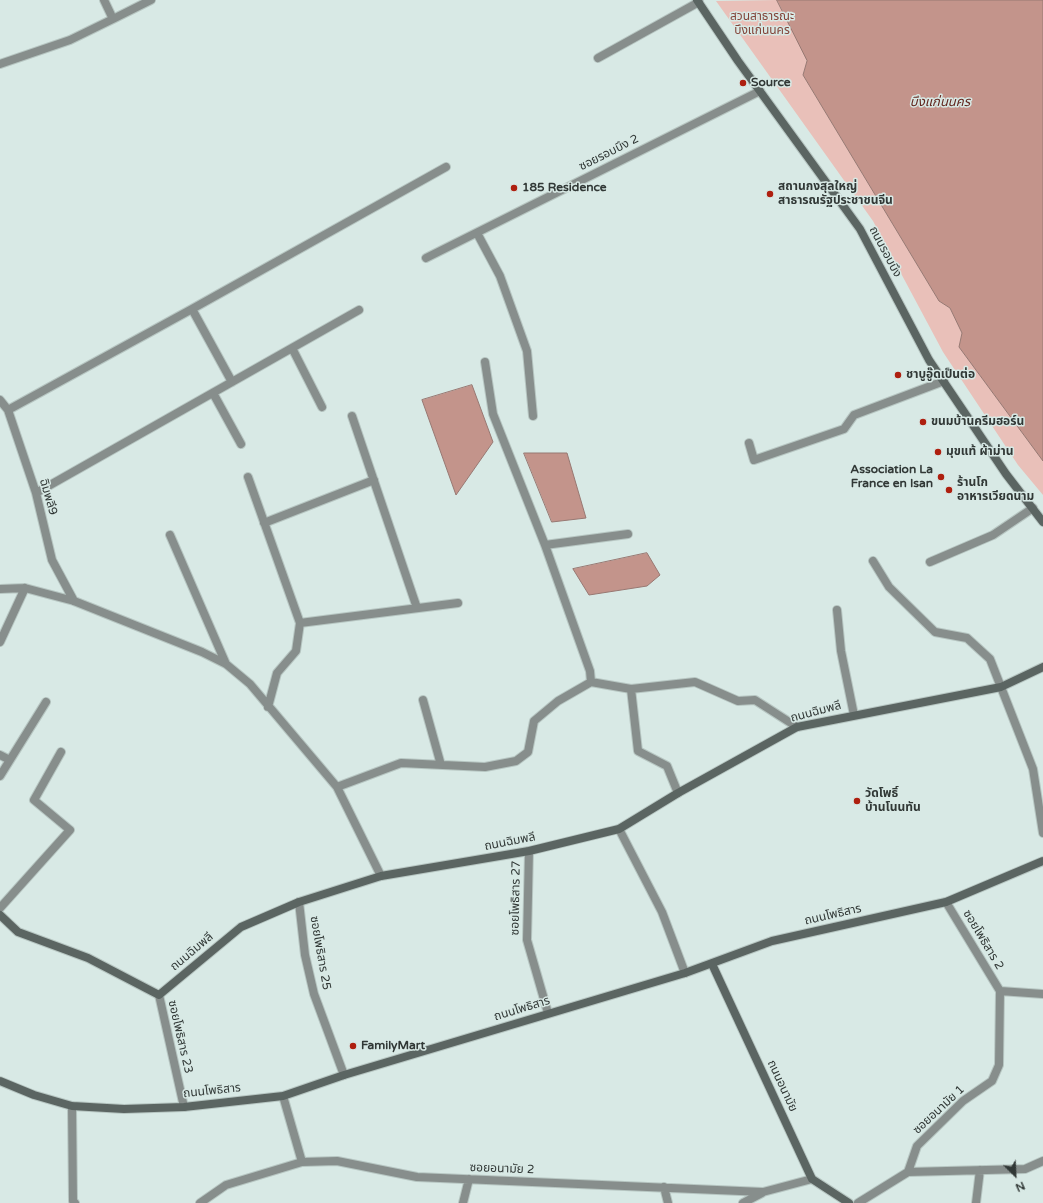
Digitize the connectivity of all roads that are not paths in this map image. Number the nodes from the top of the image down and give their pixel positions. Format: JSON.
{"nodes":[{"id":1,"x":104,"y":0,"type":"edge"},
{"id":2,"x":151,"y":0,"type":"edge"},
{"id":3,"x":698,"y":1,"type":"edge"},
{"id":4,"x":114,"y":19,"type":"junction"},
{"id":5,"x":598,"y":58,"type":"dead end"},
{"id":6,"x":0,"y":64,"type":"edge"},
{"id":7,"x":760,"y":91,"type":"junction"},
{"id":8,"x":446,"y":166,"type":"dead end"},
{"id":9,"x":477,"y":232,"type":"junction"},
{"id":10,"x":426,"y":258,"type":"dead end"},
{"id":11,"x":192,"y":309,"type":"junction"},
{"id":12,"x":359,"y":310,"type":"dead end"},
{"id":13,"x":292,"y":348,"type":"junction"},
{"id":14,"x":485,"y":362,"type":"dead end"},
{"id":15,"x":944,"y":381,"type":"junction"},
{"id":16,"x":232,"y":382,"type":"junction"},
{"id":17,"x":213,"y":393,"type":"junction"},
{"id":18,"x":0,"y":400,"type":"edge"},
{"id":19,"x":322,"y":407,"type":"dead end"},
{"id":20,"x":8,"y":410,"type":"junction"},
{"id":21,"x":352,"y":416,"type":"dead end"},
{"id":22,"x":533,"y":416,"type":"dead end"},
{"id":23,"x":749,"y":443,"type":"dead end"},
{"id":24,"x":241,"y":444,"type":"dead end"},
{"id":25,"x":248,"y":477,"type":"dead end"},
{"id":26,"x":374,"y":480,"type":"junction"},
{"id":27,"x":36,"y":493,"type":"junction"},
{"id":28,"x":1033,"y":508,"type":"junction"},
{"id":29,"x":1043,"y":522,"type":"edge"},
{"id":30,"x":264,"y":523,"type":"junction"},
{"id":31,"x":628,"y":534,"type":"dead end"},
{"id":32,"x":170,"y":535,"type":"dead end"},
{"id":33,"x":546,"y":545,"type":"junction"},
{"id":34,"x":874,"y":561,"type":"dead end"},
{"id":35,"x":930,"y":562,"type":"dead end"},
{"id":36,"x":25,"y":588,"type":"junction"},
{"id":37,"x":0,"y":589,"type":"edge"},
{"id":38,"x":74,"y":601,"type":"junction"},
{"id":39,"x":458,"y":603,"type":"dead end"},
{"id":40,"x":417,"y":608,"type":"junction"},
{"id":41,"x":837,"y":610,"type":"dead end"},
{"id":42,"x":300,"y":623,"type":"junction"},
{"id":43,"x":0,"y":642,"type":"edge"},
{"id":44,"x":226,"y":664,"type":"junction"},
{"id":45,"x":1043,"y":667,"type":"edge"},
{"id":46,"x":592,"y":682,"type":"junction"},
{"id":47,"x":1001,"y":687,"type":"junction"},
{"id":48,"x":631,"y":689,"type":"junction"},
{"id":49,"x":424,"y":700,"type":"dead end"},
{"id":50,"x":46,"y":702,"type":"dead end"},
{"id":51,"x":268,"y":707,"type":"junction"},
{"id":52,"x":854,"y":715,"type":"junction"},
{"id":53,"x":797,"y":727,"type":"junction"},
{"id":54,"x":61,"y":752,"type":"dead end"},
{"id":55,"x":0,"y":755,"type":"edge"},
{"id":56,"x":10,"y":760,"type":"junction"},
{"id":57,"x":441,"y":765,"type":"junction"},
{"id":58,"x":0,"y":776,"type":"edge"},
{"id":59,"x":337,"y":787,"type":"junction"},
{"id":60,"x":678,"y":793,"type":"junction"},
{"id":61,"x":619,"y":829,"type":"junction"},
{"id":62,"x":1043,"y":833,"type":"edge"},
{"id":63,"x":529,"y":851,"type":"junction"},
{"id":64,"x":1043,"y":861,"type":"edge"},
{"id":65,"x":381,"y":876,"type":"junction"},
{"id":66,"x":299,"y":902,"type":"junction"},
{"id":67,"x":946,"y":902,"type":"junction"},
{"id":68,"x":0,"y":908,"type":"edge"},
{"id":69,"x":0,"y":915,"type":"edge"},
{"id":70,"x":712,"y":964,"type":"junction"},
{"id":71,"x":685,"y":973,"type":"junction"},
{"id":72,"x":1000,"y":991,"type":"junction"},
{"id":73,"x":1043,"y":994,"type":"edge"},
{"id":74,"x":159,"y":995,"type":"junction"},
{"id":75,"x":548,"y":1013,"type":"junction"},
{"id":76,"x":344,"y":1075,"type":"junction"},
{"id":77,"x":0,"y":1081,"type":"edge"},
{"id":78,"x":283,"y":1096,"type":"junction"},
{"id":79,"x":72,"y":1106,"type":"junction"},
{"id":80,"x":184,"y":1107,"type":"junction"},
{"id":81,"x":1043,"y":1161,"type":"edge"},
{"id":82,"x":302,"y":1162,"type":"junction"},
{"id":83,"x":980,"y":1170,"type":"junction"},
{"id":84,"x":908,"y":1172,"type":"junction"},
{"id":85,"x":469,"y":1179,"type":"junction"},
{"id":86,"x":812,"y":1179,"type":"junction"},
{"id":87,"x":664,"y":1188,"type":"junction"},
{"id":88,"x":763,"y":1192,"type":"junction"},
{"id":89,"x":75,"y":1203,"type":"edge"},
{"id":90,"x":200,"y":1203,"type":"edge"},
{"id":91,"x":464,"y":1203,"type":"edge"},
{"id":92,"x":668,"y":1203,"type":"edge"},
{"id":93,"x":743,"y":1203,"type":"edge"},
{"id":94,"x":849,"y":1203,"type":"edge"},
{"id":95,"x":858,"y":1203,"type":"edge"},
{"id":96,"x":976,"y":1203,"type":"edge"}],
"edges":[{"from":1,"to":4,"type":"street"},
{"from":2,"to":4,"type":"street"},
{"from":3,"to":5,"type":"street"},
{"from":3,"to":7,"type":"street","name":"ถนนรอบบึง"},
{"from":4,"to":6,"type":"street"},
{"from":7,"to":9,"type":"street","name":"ซอยรอบบึง 2"},
{"from":7,"to":15,"type":"street","name":"ถนนรอบบึง"},
{"from":8,"to":11,"type":"street"},
{"from":9,"to":10,"type":"street","name":"ซอยรอบบึง 2"},
{"from":9,"to":22,"type":"street"},
{"from":11,"to":16,"type":"street"},
{"from":11,"to":20,"type":"street"},
{"from":12,"to":13,"type":"street"},
{"from":13,"to":16,"type":"street"},
{"from":13,"to":19,"type":"street"},
{"from":14,"to":33,"type":"street"},
{"from":15,"to":23,"type":"street"},
{"from":15,"to":28,"type":"street","name":"ถนนรอบบึง"},
{"from":16,"to":17,"type":"street"},
{"from":17,"to":24,"type":"street"},
{"from":17,"to":27,"type":"street"},
{"from":18,"to":20,"type":"street","name":"ฉิมพลี9"},
{"from":20,"to":27,"type":"street","name":"ฉิมพลี9"},
{"from":21,"to":26,"type":"street"},
{"from":25,"to":30,"type":"street"},
{"from":26,"to":30,"type":"street"},
{"from":26,"to":40,"type":"street"},
{"from":27,"to":38,"type":"street","name":"ฉิมพลี9"},
{"from":28,"to":29,"type":"street","name":"ถนนรอบบึง"},
{"from":28,"to":35,"type":"street"},
{"from":30,"to":42,"type":"street"},
{"from":31,"to":33,"type":"street"},
{"from":32,"to":44,"type":"street"},
{"from":33,"to":46,"type":"street"},
{"from":34,"to":47,"type":"street"},
{"from":36,"to":37,"type":"street"},
{"from":36,"to":38,"type":"street"},
{"from":36,"to":43,"type":"street"},
{"from":38,"to":44,"type":"street"},
{"from":39,"to":40,"type":"street"},
{"from":40,"to":42,"type":"street"},
{"from":41,"to":52,"type":"street"},
{"from":42,"to":51,"type":"street"},
{"from":44,"to":51,"type":"street"},
{"from":45,"to":47,"type":"street","name":"ถนนฉิมพลี"},
{"from":46,"to":48,"type":"street"},
{"from":46,"to":57,"type":"street"},
{"from":47,"to":52,"type":"street","name":"ถนนฉิมพลี"},
{"from":47,"to":62,"type":"street"},
{"from":48,"to":53,"type":"street"},
{"from":48,"to":60,"type":"street"},
{"from":49,"to":57,"type":"street"},
{"from":50,"to":56,"type":"street"},
{"from":51,"to":59,"type":"street"},
{"from":52,"to":53,"type":"street","name":"ถนนฉิมพลี"},
{"from":53,"to":60,"type":"street","name":"ถนนฉิมพลี"},
{"from":54,"to":68,"type":"street"},
{"from":55,"to":56,"type":"street"},
{"from":56,"to":58,"type":"street"},
{"from":57,"to":59,"type":"street"},
{"from":59,"to":65,"type":"street"},
{"from":60,"to":61,"type":"street","name":"ถนนฉิมพลี"},
{"from":61,"to":63,"type":"street","name":"ถนนฉิมพลี"},
{"from":61,"to":71,"type":"street"},
{"from":63,"to":65,"type":"street","name":"ถนนฉิมพลี"},
{"from":63,"to":75,"type":"street","name":"ซอยโพธิสาร 27"},
{"from":64,"to":67,"type":"street","name":"ถนนโพธิสาร"},
{"from":65,"to":66,"type":"street","name":"ถนนฉิมพลี"},
{"from":66,"to":74,"type":"street","name":"ถนนฉิมพลี"},
{"from":66,"to":76,"type":"street","name":"ซอยโพธิสาร 25"},
{"from":67,"to":70,"type":"street","name":"ถนนโพธิสาร"},
{"from":67,"to":72,"type":"street","name":"ซอยโพธิสาร 2"},
{"from":69,"to":74,"type":"street"},
{"from":70,"to":71,"type":"street","name":"ถนนโพธิสาร"},
{"from":70,"to":86,"type":"street","name":"ถนนอนามัย"},
{"from":71,"to":75,"type":"street","name":"ถนนโพธิสาร"},
{"from":72,"to":73,"type":"street"},
{"from":72,"to":84,"type":"street","name":"ซอยอนามัย 1"},
{"from":74,"to":80,"type":"street","name":"ซอยโพธิสาร 23"},
{"from":75,"to":76,"type":"street","name":"ถนนโพธิสาร"},
{"from":76,"to":78,"type":"street","name":"ถนนโพธิสาร"},
{"from":77,"to":79,"type":"street","name":"ถนนโพธิสาร"},
{"from":78,"to":80,"type":"street","name":"ถนนโพธิสาร"},
{"from":78,"to":82,"type":"street"},
{"from":79,"to":80,"type":"street","name":"ถนนโพธิสาร"},
{"from":79,"to":89,"type":"street"},
{"from":81,"to":83,"type":"street"},
{"from":82,"to":85,"type":"street","name":"ซอยอนามัย 2"},
{"from":82,"to":90,"type":"street","name":"ซอยอนามัย 2"},
{"from":83,"to":84,"type":"street"},
{"from":83,"to":96,"type":"street"},
{"from":84,"to":95,"type":"street"},
{"from":85,"to":87,"type":"street","name":"ซอยอนามัย 2"},
{"from":85,"to":91,"type":"street"},
{"from":86,"to":88,"type":"street","name":"ซอยอนามัย 2"},
{"from":86,"to":94,"type":"street"},
{"from":87,"to":88,"type":"street","name":"ซอยอนามัย 2"},
{"from":87,"to":92,"type":"street"},
{"from":88,"to":93,"type":"street"}]}
